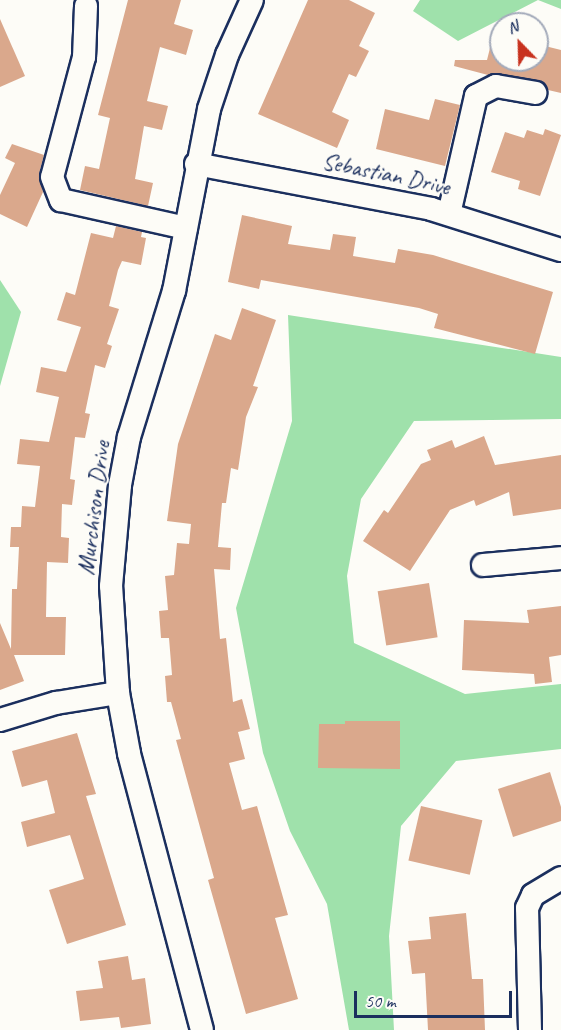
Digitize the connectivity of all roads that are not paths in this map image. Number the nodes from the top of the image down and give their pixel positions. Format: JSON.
{"nodes":[{"id":1,"x":252,"y":0,"type":"edge"},
{"id":2,"x":86,"y":6,"type":"dead end"},
{"id":3,"x":535,"y":93,"type":"dead end"},
{"id":4,"x":196,"y":164,"type":"junction"},
{"id":5,"x":449,"y":214,"type":"junction"},
{"id":6,"x":186,"y":228,"type":"junction"},
{"id":7,"x":561,"y":250,"type":"edge"},
{"id":8,"x":561,"y":558,"type":"edge"},
{"id":9,"x":483,"y":565,"type":"dead end"},
{"id":10,"x":118,"y":693,"type":"junction"},
{"id":11,"x":0,"y":720,"type":"edge"},
{"id":12,"x":561,"y":878,"type":"edge"},
{"id":13,"x":202,"y":1030,"type":"edge"},
{"id":14,"x":530,"y":1030,"type":"edge"}],
"edges":[{"from":1,"to":4,"type":"street","name":"Murchison Drive"},
{"from":2,"to":6,"type":"street"},
{"from":3,"to":5,"type":"street"},
{"from":4,"to":5,"type":"street","name":"Sebastian Drive"},
{"from":4,"to":6,"type":"street","name":"Murchison Drive"},
{"from":5,"to":7,"type":"street","name":"Sebastian Drive"},
{"from":6,"to":10,"type":"street","name":"Murchison Drive"},
{"from":8,"to":9,"type":"street"},
{"from":10,"to":11,"type":"street"},
{"from":10,"to":13,"type":"street","name":"Murchison Drive"},
{"from":12,"to":14,"type":"street"}]}
